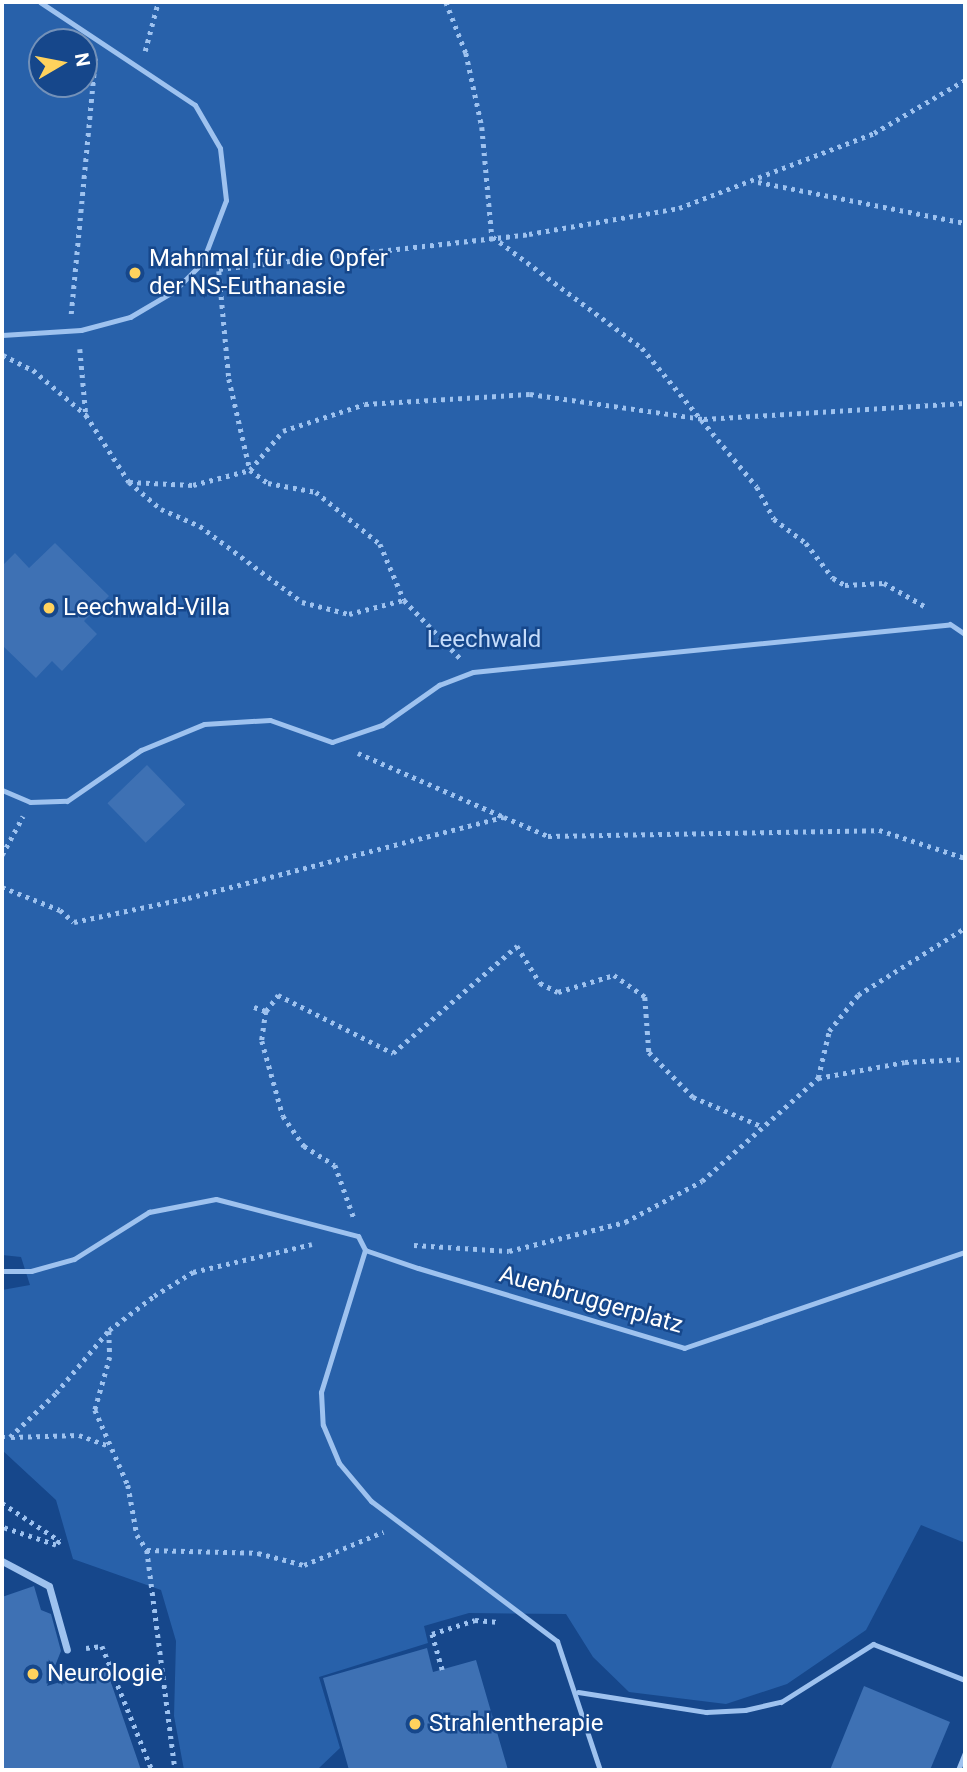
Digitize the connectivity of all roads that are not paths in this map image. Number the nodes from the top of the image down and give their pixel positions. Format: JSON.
{"nodes":[{"id":1,"x":40,"y":2,"type":"edge"},
{"id":2,"x":2,"y":335,"type":"edge"},
{"id":3,"x":965,"y":634,"type":"edge"},
{"id":4,"x":2,"y":790,"type":"edge"},
{"id":5,"x":365,"y":1250,"type":"junction"},
{"id":6,"x":965,"y":1252,"type":"edge"},
{"id":7,"x":2,"y":1271,"type":"edge"},
{"id":8,"x":2,"y":1561,"type":"edge"},
{"id":9,"x":67,"y":1650,"type":"road end"},
{"id":10,"x":965,"y":1680,"type":"edge"},
{"id":11,"x":578,"y":1692,"type":"junction"},
{"id":12,"x":965,"y":1752,"type":"edge"},
{"id":13,"x":600,"y":1770,"type":"edge"},
{"id":14,"x":958,"y":1770,"type":"edge"}],
"edges":[{"from":1,"to":2,"type":"lane"},
{"from":3,"to":4,"type":"lane"},
{"from":5,"to":6,"type":"lane","name":"Auenbruggerplatz"},
{"from":5,"to":7,"type":"lane"},
{"from":5,"to":11,"type":"lane"},
{"from":8,"to":9,"type":"street"},
{"from":10,"to":11,"type":"lane"},
{"from":11,"to":13,"type":"lane"},
{"from":12,"to":14,"type":"lane"}]}
